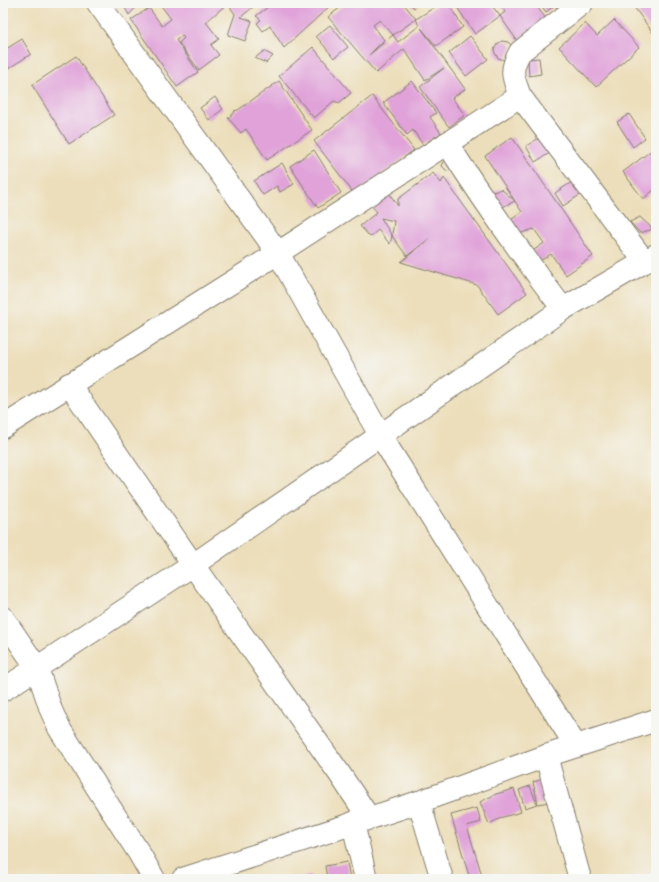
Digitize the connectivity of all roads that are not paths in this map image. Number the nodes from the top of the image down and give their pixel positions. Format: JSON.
{"nodes":[{"id":1,"x":98,"y":3,"type":"edge"},
{"id":2,"x":582,"y":3,"type":"edge"},
{"id":3,"x":520,"y":96,"type":"junction"},
{"id":4,"x":446,"y":143,"type":"junction"},
{"id":5,"x":278,"y":254,"type":"junction"},
{"id":6,"x":650,"y":259,"type":"edge"},
{"id":7,"x":563,"y":309,"type":"junction"},
{"id":8,"x":69,"y":384,"type":"junction"},
{"id":9,"x":3,"y":427,"type":"edge"},
{"id":10,"x":380,"y":434,"type":"junction"},
{"id":11,"x":192,"y":565,"type":"junction"},
{"id":12,"x":3,"y":618,"type":"edge"},
{"id":13,"x":37,"y":668,"type":"junction"},
{"id":14,"x":3,"y":690,"type":"edge"},
{"id":15,"x":656,"y":720,"type":"edge"},
{"id":16,"x":576,"y":746,"type":"junction"},
{"id":17,"x":546,"y":756,"type":"junction"},
{"id":18,"x":419,"y":802,"type":"junction"},
{"id":19,"x":361,"y":821,"type":"junction"},
{"id":20,"x":196,"y":877,"type":"edge"},
{"id":21,"x":154,"y":879,"type":"edge"},
{"id":22,"x":366,"y":879,"type":"edge"},
{"id":23,"x":442,"y":879,"type":"edge"},
{"id":24,"x":580,"y":879,"type":"edge"}],
"edges":[{"from":1,"to":5,"type":"street"},
{"from":2,"to":3,"type":"street"},
{"from":3,"to":4,"type":"street"},
{"from":3,"to":6,"type":"street"},
{"from":4,"to":5,"type":"street"},
{"from":4,"to":7,"type":"street"},
{"from":5,"to":8,"type":"street"},
{"from":5,"to":10,"type":"street"},
{"from":6,"to":7,"type":"street"},
{"from":7,"to":10,"type":"street"},
{"from":8,"to":9,"type":"street"},
{"from":8,"to":11,"type":"street"},
{"from":10,"to":11,"type":"street"},
{"from":10,"to":16,"type":"street"},
{"from":11,"to":13,"type":"street"},
{"from":11,"to":19,"type":"street"},
{"from":12,"to":13,"type":"street"},
{"from":13,"to":14,"type":"street"},
{"from":13,"to":21,"type":"street"},
{"from":15,"to":16,"type":"street"},
{"from":16,"to":17,"type":"street"},
{"from":17,"to":18,"type":"street"},
{"from":17,"to":24,"type":"street"},
{"from":18,"to":19,"type":"street"},
{"from":18,"to":23,"type":"street"},
{"from":19,"to":20,"type":"street"},
{"from":19,"to":22,"type":"street"}]}
